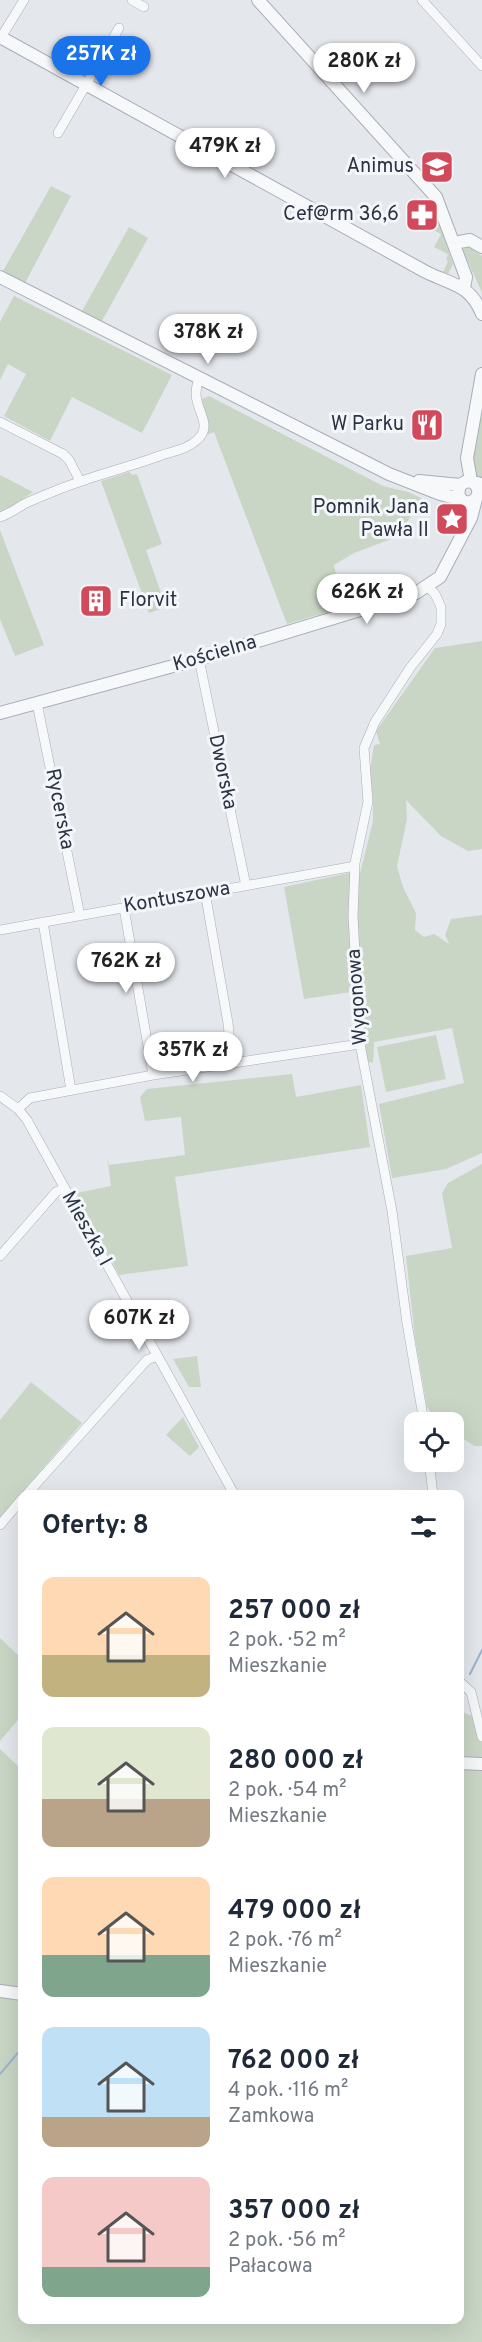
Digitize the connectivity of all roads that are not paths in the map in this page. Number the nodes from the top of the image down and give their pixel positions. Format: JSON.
{"nodes":[{"id":1,"x":24,"y":0,"type":"edge"},
{"id":2,"x":132,"y":0,"type":"edge"},
{"id":3,"x":258,"y":0,"type":"edge"},
{"id":4,"x":422,"y":0,"type":"edge"},
{"id":5,"x":144,"y":7,"type":"dead end"},
{"id":6,"x":119,"y":28,"type":"dead end"},
{"id":7,"x":0,"y":38,"type":"edge"},
{"id":8,"x":482,"y":66,"type":"edge"},
{"id":9,"x":86,"y":83,"type":"junction"},
{"id":10,"x":58,"y":133,"type":"dead end"},
{"id":11,"x":454,"y":243,"type":"junction"},
{"id":12,"x":482,"y":247,"type":"edge"},
{"id":13,"x":0,"y":277,"type":"edge"},
{"id":14,"x":464,"y":288,"type":"junction"},
{"id":15,"x":482,"y":314,"type":"edge"},
{"id":16,"x":482,"y":374,"type":"edge"},
{"id":17,"x":200,"y":378,"type":"junction"},
{"id":18,"x":0,"y":422,"type":"edge"},
{"id":19,"x":403,"y":480,"type":"junction"},
{"id":20,"x":80,"y":481,"type":"junction"},
{"id":21,"x":473,"y":488,"type":"edge"},
{"id":22,"x":461,"y":500,"type":"junction"},
{"id":23,"x":0,"y":517,"type":"edge"},
{"id":24,"x":431,"y":590,"type":"junction"},
{"id":25,"x":199,"y":659,"type":"junction"},
{"id":26,"x":38,"y":703,"type":"junction"},
{"id":27,"x":0,"y":713,"type":"edge"},
{"id":28,"x":355,"y":866,"type":"junction"},
{"id":29,"x":246,"y":886,"type":"junction"},
{"id":30,"x":206,"y":892,"type":"junction"},
{"id":31,"x":124,"y":908,"type":"junction"},
{"id":32,"x":80,"y":916,"type":"junction"},
{"id":33,"x":43,"y":922,"type":"junction"},
{"id":34,"x":0,"y":930,"type":"edge"},
{"id":35,"x":360,"y":1044,"type":"junction"},
{"id":36,"x":232,"y":1064,"type":"junction"},
{"id":37,"x":153,"y":1075,"type":"junction"},
{"id":38,"x":71,"y":1090,"type":"junction"},
{"id":39,"x":0,"y":1096,"type":"edge"},
{"id":40,"x":18,"y":1109,"type":"junction"},
{"id":41,"x":63,"y":1188,"type":"junction"},
{"id":42,"x":0,"y":1256,"type":"edge"},
{"id":43,"x":157,"y":1356,"type":"junction"},
{"id":44,"x":422,"y":1412,"type":"edge"},
{"id":45,"x":430,"y":1472,"type":"edge"},
{"id":46,"x":31,"y":1490,"type":"edge"},
{"id":47,"x":232,"y":1490,"type":"edge"},
{"id":48,"x":433,"y":1490,"type":"edge"},
{"id":49,"x":18,"y":1505,"type":"edge"},
{"id":50,"x":0,"y":1526,"type":"edge"},
{"id":51,"x":464,"y":1686,"type":"edge"},
{"id":52,"x":482,"y":1737,"type":"edge"},
{"id":53,"x":464,"y":1763,"type":"edge"},
{"id":54,"x":482,"y":1764,"type":"edge"},
{"id":55,"x":0,"y":1991,"type":"edge"},
{"id":56,"x":18,"y":1993,"type":"edge"}],
"edges":[{"from":1,"to":7,"type":"street"},
{"from":2,"to":5,"type":"street"},
{"from":3,"to":11,"type":"street"},
{"from":4,"to":8,"type":"street"},
{"from":6,"to":9,"type":"street"},
{"from":7,"to":9,"type":"street"},
{"from":9,"to":10,"type":"street"},
{"from":9,"to":14,"type":"street"},
{"from":11,"to":12,"type":"street"},
{"from":11,"to":14,"type":"street"},
{"from":13,"to":17,"type":"street"},
{"from":14,"to":15,"type":"street"},
{"from":16,"to":21,"type":"street"},
{"from":17,"to":19,"type":"street"},
{"from":17,"to":20,"type":"street"},
{"from":18,"to":20,"type":"street"},
{"from":19,"to":21,"type":"street"},
{"from":19,"to":22,"type":"street"},
{"from":20,"to":23,"type":"street"},
{"from":21,"to":22,"type":"street"},
{"from":21,"to":24,"type":"street","name":"Kościelna"},
{"from":22,"to":24,"type":"street"},
{"from":24,"to":25,"type":"street","name":"Kościelna"},
{"from":24,"to":28,"type":"street","name":"Wygonowa"},
{"from":25,"to":26,"type":"street","name":"Kościelna"},
{"from":25,"to":29,"type":"street","name":"Dworska"},
{"from":26,"to":27,"type":"street","name":"Kościelna"},
{"from":26,"to":32,"type":"street","name":"Rycerska"},
{"from":28,"to":29,"type":"street","name":"Kontuszowa"},
{"from":28,"to":35,"type":"street","name":"Wygonowa"},
{"from":29,"to":30,"type":"street","name":"Kontuszowa"},
{"from":30,"to":31,"type":"street","name":"Kontuszowa"},
{"from":30,"to":36,"type":"street"},
{"from":31,"to":32,"type":"street","name":"Kontuszowa"},
{"from":31,"to":37,"type":"street"},
{"from":32,"to":33,"type":"street","name":"Kontuszowa"},
{"from":33,"to":34,"type":"street","name":"Kontuszowa"},
{"from":33,"to":38,"type":"street"},
{"from":35,"to":36,"type":"street"},
{"from":35,"to":44,"type":"street","name":"Wygonowa"},
{"from":36,"to":37,"type":"street"},
{"from":37,"to":38,"type":"street"},
{"from":38,"to":40,"type":"street"},
{"from":39,"to":40,"type":"street","name":"Mieszka I"},
{"from":40,"to":41,"type":"street","name":"Mieszka I"},
{"from":41,"to":42,"type":"street"},
{"from":41,"to":43,"type":"street","name":"Mieszka I"},
{"from":43,"to":46,"type":"street"},
{"from":43,"to":47,"type":"street","name":"Mieszka I"},
{"from":45,"to":48,"type":"street"},
{"from":49,"to":50,"type":"street"},
{"from":51,"to":52,"type":"street"},
{"from":53,"to":54,"type":"street"},
{"from":55,"to":56,"type":"street"}]}
